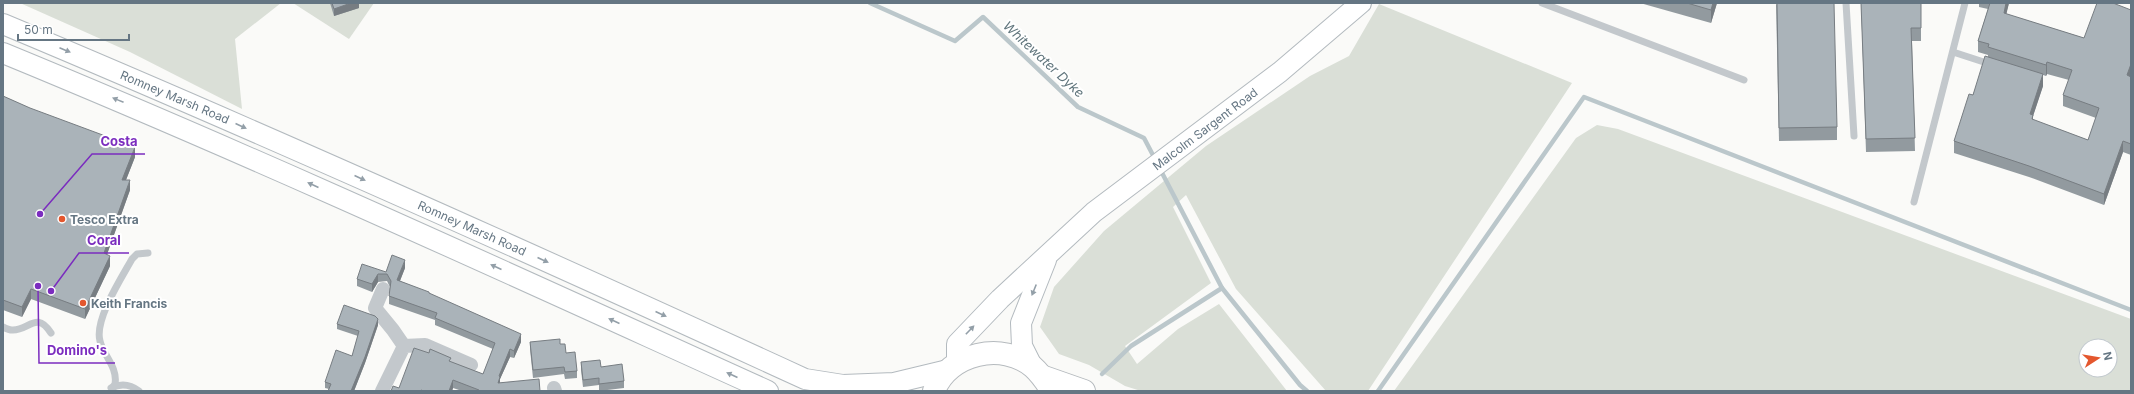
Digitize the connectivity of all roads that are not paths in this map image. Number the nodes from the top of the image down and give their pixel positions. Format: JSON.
{"nodes":[{"id":1,"x":1361,"y":3,"type":"edge"},
{"id":2,"x":1542,"y":3,"type":"edge"},
{"id":3,"x":1846,"y":3,"type":"edge"},
{"id":4,"x":1965,"y":3,"type":"edge"},
{"id":5,"x":3,"y":24,"type":"edge"},
{"id":6,"x":1953,"y":52,"type":"junction"},
{"id":7,"x":3,"y":53,"type":"edge"},
{"id":8,"x":1999,"y":66,"type":"edge"},
{"id":9,"x":1744,"y":80,"type":"dead end"},
{"id":10,"x":1854,"y":136,"type":"dead end"},
{"id":11,"x":1914,"y":202,"type":"dead end"},
{"id":12,"x":148,"y":253,"type":"dead end"},
{"id":13,"x":1049,"y":254,"type":"junction"},
{"id":14,"x":383,"y":289,"type":"dead end"},
{"id":15,"x":3,"y":327,"type":"edge"},
{"id":16,"x":51,"y":333,"type":"dead end"},
{"id":17,"x":404,"y":346,"type":"junction"},
{"id":18,"x":471,"y":365,"type":"dead end"},
{"id":19,"x":113,"y":367,"type":"junction"},
{"id":20,"x":953,"y":367,"type":"junction"},
{"id":21,"x":1043,"y":378,"type":"edge"},
{"id":22,"x":110,"y":389,"type":"edge"},
{"id":23,"x":136,"y":389,"type":"edge"},
{"id":24,"x":382,"y":391,"type":"edge"},
{"id":25,"x":768,"y":391,"type":"edge"},
{"id":26,"x":934,"y":391,"type":"edge"},
{"id":27,"x":1084,"y":391,"type":"edge"}],
"edges":[{"from":1,"to":13,"type":"street","name":"Malcolm Sargent Road"},
{"from":2,"to":9,"type":"lane"},
{"from":3,"to":10,"type":"lane"},
{"from":4,"to":6,"type":"lane"},
{"from":5,"to":20,"type":"street","name":"Romney Marsh Road","one_way":true},
{"from":6,"to":8,"type":"lane"},
{"from":6,"to":11,"type":"lane"},
{"from":25,"to":7,"type":"street","name":"Romney Marsh Road","one_way":true},
{"from":12,"to":19,"type":"lane"},
{"from":20,"to":13,"type":"street","name":"Malcolm Sargent Road","one_way":true},
{"from":13,"to":21,"type":"street","name":"Malcolm Sargent Road","one_way":true},
{"from":14,"to":17,"type":"street"},
{"from":15,"to":16,"type":"lane"},
{"from":17,"to":18,"type":"street"},
{"from":17,"to":24,"type":"street"},
{"from":19,"to":22,"type":"lane"},
{"from":19,"to":23,"type":"lane"},
{"from":20,"to":21,"type":"main road"},
{"from":20,"to":26,"type":"main road"},
{"from":21,"to":27,"type":"main road"},
{"from":22,"to":23,"type":"lane"}]}
